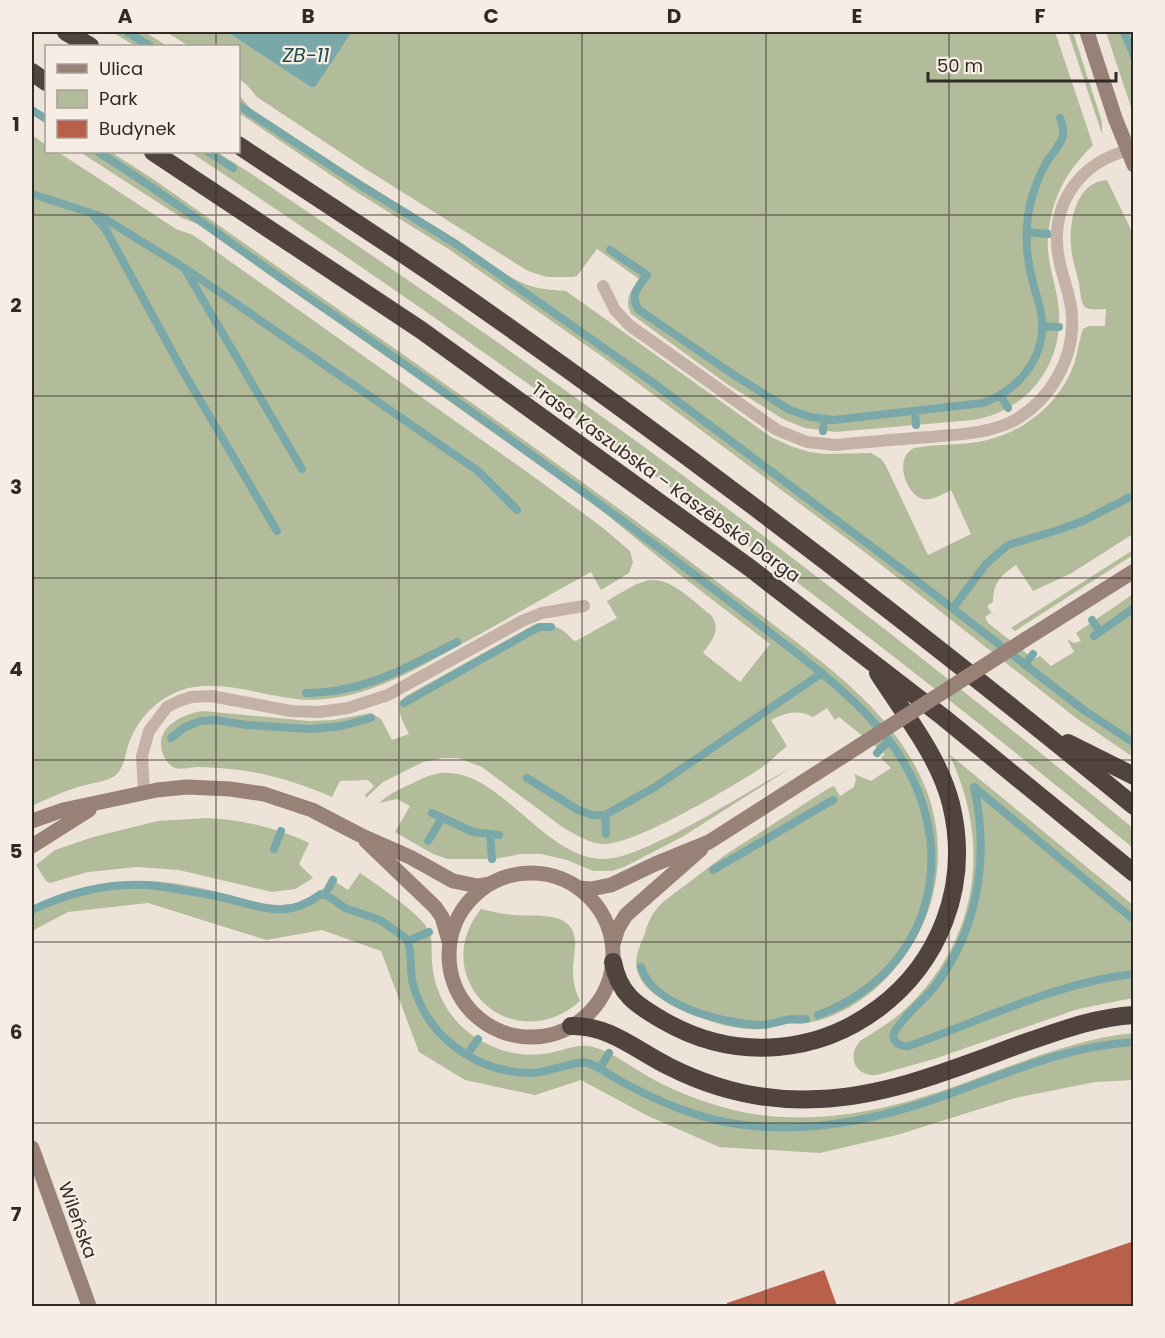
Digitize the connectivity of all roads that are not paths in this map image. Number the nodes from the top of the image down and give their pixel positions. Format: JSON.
{"nodes":[{"id":1,"x":66,"y":32,"type":"edge"},
{"id":2,"x":1087,"y":32,"type":"edge"},
{"id":3,"x":88,"y":45,"type":"edge"},
{"id":4,"x":32,"y":72,"type":"edge"},
{"id":5,"x":45,"y":81,"type":"edge"},
{"id":6,"x":240,"y":146,"type":"edge"},
{"id":7,"x":1130,"y":149,"type":"edge"},
{"id":8,"x":155,"y":153,"type":"edge"},
{"id":9,"x":1134,"y":165,"type":"edge"},
{"id":10,"x":603,"y":286,"type":"dead end"},
{"id":11,"x":1134,"y":571,"type":"edge"},
{"id":12,"x":584,"y":606,"type":"dead end"},
{"id":13,"x":871,"y":662,"type":"junction"},
{"id":14,"x":1036,"y":726,"type":"junction"},
{"id":15,"x":1134,"y":776,"type":"edge"},
{"id":16,"x":144,"y":792,"type":"junction"},
{"id":17,"x":105,"y":802,"type":"junction"},
{"id":18,"x":1134,"y":806,"type":"edge"},
{"id":19,"x":32,"y":820,"type":"edge"},
{"id":20,"x":360,"y":835,"type":"junction"},
{"id":21,"x":709,"y":842,"type":"junction"},
{"id":22,"x":32,"y":846,"type":"edge"},
{"id":23,"x":1134,"y":873,"type":"edge"},
{"id":24,"x":492,"y":883,"type":"junction"},
{"id":25,"x":578,"y":888,"type":"junction"},
{"id":26,"x":450,"y":944,"type":"junction"},
{"id":27,"x":613,"y":953,"type":"junction"},
{"id":28,"x":1134,"y":1015,"type":"edge"},
{"id":29,"x":571,"y":1026,"type":"junction"},
{"id":30,"x":32,"y":1148,"type":"edge"},
{"id":31,"x":88,"y":1306,"type":"edge"}],
"edges":[{"from":1,"to":3,"type":"highway"},
{"from":2,"to":7,"type":"main road"},
{"from":4,"to":5,"type":"highway"},
{"from":6,"to":14,"type":"highway","name":"Trasa Kaszubska – Kaszëbskô Darga"},
{"from":7,"to":9,"type":"main road"},
{"from":7,"to":10,"type":"lane"},
{"from":8,"to":13,"type":"highway","name":"Trasa Kaszubska – Kaszëbskô Darga"},
{"from":11,"to":21,"type":"main road","bridge":true},
{"from":12,"to":16,"type":"lane"},
{"from":13,"to":23,"type":"highway","name":"Trasa Kaszubska – Kaszëbskô Darga"},
{"from":13,"to":27,"type":"highway"},
{"from":14,"to":15,"type":"highway"},
{"from":14,"to":18,"type":"highway","name":"Trasa Kaszubska – Kaszëbskô Darga"},
{"from":16,"to":17,"type":"main road"},
{"from":16,"to":20,"type":"main road"},
{"from":17,"to":19,"type":"main road"},
{"from":17,"to":22,"type":"main road"},
{"from":20,"to":24,"type":"main road"},
{"from":20,"to":26,"type":"main road"},
{"from":21,"to":25,"type":"main road"},
{"from":21,"to":27,"type":"main road"},
{"from":24,"to":25,"type":"main road"},
{"from":24,"to":26,"type":"main road"},
{"from":25,"to":27,"type":"main road"},
{"from":26,"to":29,"type":"main road"},
{"from":27,"to":29,"type":"main road"},
{"from":28,"to":29,"type":"highway"},
{"from":30,"to":31,"type":"main road","name":"Wileńska"}]}
